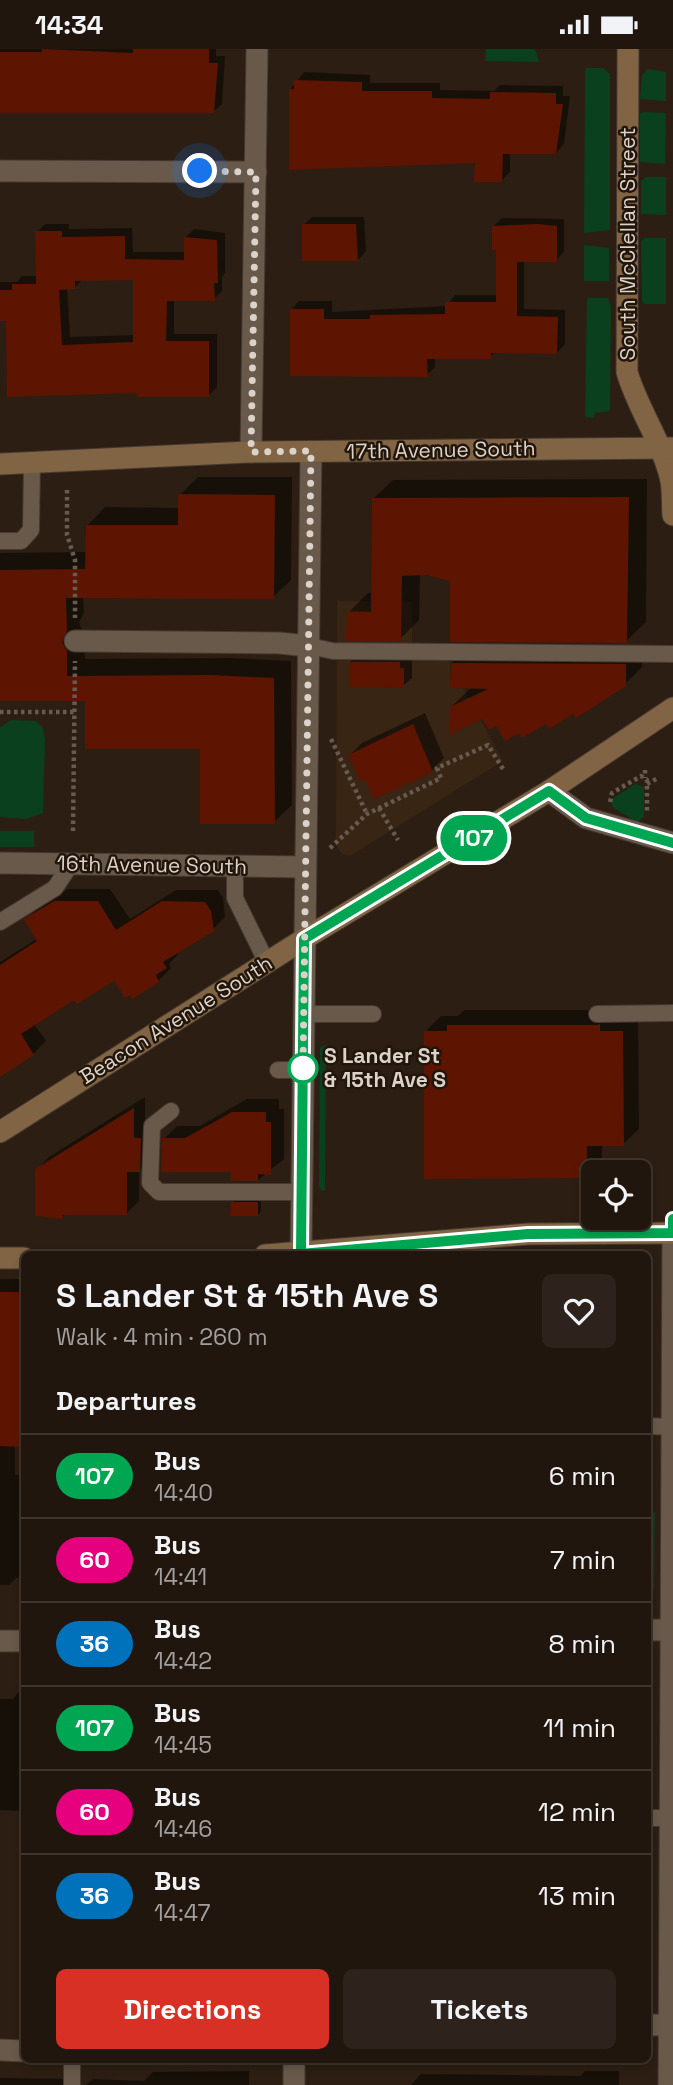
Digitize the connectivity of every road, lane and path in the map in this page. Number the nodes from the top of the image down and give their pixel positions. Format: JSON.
{"nodes":[{"id":1,"x":257,"y":49,"type":"edge"},
{"id":2,"x":628,"y":49,"type":"edge"},
{"id":3,"x":0,"y":171,"type":"edge"},
{"id":4,"x":256,"y":172,"type":"junction"},
{"id":5,"x":667,"y":448,"type":"edge"},
{"id":6,"x":311,"y":451,"type":"junction"},
{"id":7,"x":251,"y":452,"type":"junction"},
{"id":8,"x":32,"y":463,"type":"junction"},
{"id":9,"x":0,"y":464,"type":"edge"},
{"id":10,"x":673,"y":503,"type":"edge"},
{"id":11,"x":673,"y":515,"type":"edge"},
{"id":12,"x":0,"y":541,"type":"edge"},
{"id":13,"x":75,"y":641,"type":"dead end"},
{"id":14,"x":309,"y":646,"type":"junction"},
{"id":15,"x":673,"y":654,"type":"edge"},
{"id":16,"x":673,"y":708,"type":"edge"},
{"id":17,"x":0,"y":712,"type":"edge"},
{"id":18,"x":74,"y":712,"type":"dead end"},
{"id":19,"x":331,"y":738,"type":"dead end"},
{"id":20,"x":503,"y":769,"type":"dead end"},
{"id":21,"x":645,"y":770,"type":"dead end"},
{"id":22,"x":645,"y":778,"type":"junction"},
{"id":23,"x":658,"y":778,"type":"dead end"},
{"id":24,"x":647,"y":784,"type":"junction"},
{"id":25,"x":549,"y":791,"type":"junction"},
{"id":26,"x":610,"y":801,"type":"dead end"},
{"id":27,"x":379,"y":808,"type":"junction"},
{"id":28,"x":367,"y":814,"type":"junction"},
{"id":29,"x":647,"y":820,"type":"dead end"},
{"id":30,"x":398,"y":840,"type":"dead end"},
{"id":31,"x":673,"y":843,"type":"edge"},
{"id":32,"x":330,"y":848,"type":"dead end"},
{"id":33,"x":0,"y":863,"type":"edge"},
{"id":34,"x":71,"y":864,"type":"junction"},
{"id":35,"x":235,"y":865,"type":"junction"},
{"id":36,"x":304,"y":867,"type":"junction"},
{"id":37,"x":0,"y":922,"type":"edge"},
{"id":38,"x":304,"y":939,"type":"junction"},
{"id":39,"x":267,"y":963,"type":"junction"},
{"id":40,"x":673,"y":1013,"type":"edge"},
{"id":41,"x":303,"y":1014,"type":"junction"},
{"id":42,"x":373,"y":1014,"type":"dead end"},
{"id":43,"x":597,"y":1014,"type":"dead end"},
{"id":44,"x":278,"y":1070,"type":"dead end"},
{"id":45,"x":303,"y":1070,"type":"junction"},
{"id":46,"x":170,"y":1111,"type":"dead end"},
{"id":47,"x":0,"y":1132,"type":"edge"},
{"id":48,"x":302,"y":1192,"type":"junction"},
{"id":49,"x":673,"y":1216,"type":"edge"},
{"id":50,"x":673,"y":1233,"type":"edge"},
{"id":51,"x":441,"y":1248,"type":"edge"},
{"id":52,"x":301,"y":1251,"type":"edge"},
{"id":53,"x":371,"y":1251,"type":"edge"},
{"id":54,"x":0,"y":1258,"type":"edge"},
{"id":55,"x":21,"y":1258,"type":"edge"},
{"id":56,"x":651,"y":1426,"type":"edge"},
{"id":57,"x":672,"y":1427,"type":"edge"},
{"id":58,"x":651,"y":1630,"type":"edge"},
{"id":59,"x":672,"y":1630,"type":"edge"},
{"id":60,"x":0,"y":1641,"type":"edge"},
{"id":61,"x":21,"y":1641,"type":"edge"},
{"id":62,"x":651,"y":1818,"type":"edge"},
{"id":63,"x":672,"y":1818,"type":"edge"},
{"id":64,"x":651,"y":2025,"type":"edge"},
{"id":65,"x":671,"y":2025,"type":"edge"},
{"id":66,"x":0,"y":2050,"type":"edge"},
{"id":67,"x":21,"y":2051,"type":"edge"},
{"id":68,"x":72,"y":2063,"type":"edge"},
{"id":69,"x":294,"y":2063,"type":"edge"},
{"id":70,"x":72,"y":2085,"type":"edge"},
{"id":71,"x":294,"y":2085,"type":"edge"},
{"id":72,"x":669,"y":2085,"type":"edge"}],
"edges":[{"from":1,"to":4,"type":"street"},
{"from":2,"to":5,"type":"main road","name":"South McClellan Street"},
{"from":3,"to":4,"type":"street"},
{"from":4,"to":7,"type":"street"},
{"from":5,"to":6,"type":"main road","name":"17th Avenue South"},
{"from":5,"to":10,"type":"main road","name":"South McClellan Street"},
{"from":6,"to":7,"type":"main road","name":"17th Avenue South"},
{"from":6,"to":14,"type":"street"},
{"from":7,"to":8,"type":"main road","name":"17th Avenue South"},
{"from":8,"to":9,"type":"main road","name":"17th Avenue South"},
{"from":8,"to":12,"type":"lane"},
{"from":10,"to":11,"type":"main road","name":"South McClellan Street"},
{"from":13,"to":14,"type":"street"},
{"from":14,"to":15,"type":"lane"},
{"from":14,"to":36,"type":"street"},
{"from":16,"to":25,"type":"main road","name":"Beacon Avenue South"},
{"from":17,"to":18,"type":"path"},
{"from":19,"to":28,"type":"path"},
{"from":20,"to":27,"type":"path"},
{"from":21,"to":22,"type":"path"},
{"from":22,"to":24,"type":"path"},
{"from":22,"to":26,"type":"path"},
{"from":23,"to":24,"type":"path"},
{"from":24,"to":29,"type":"path"},
{"from":25,"to":31,"type":"street"},
{"from":25,"to":38,"type":"main road","name":"Beacon Avenue South"},
{"from":27,"to":28,"type":"path"},
{"from":27,"to":30,"type":"path"},
{"from":28,"to":32,"type":"path"},
{"from":33,"to":34,"type":"street","name":"16th Avenue South"},
{"from":34,"to":35,"type":"street","name":"16th Avenue South"},
{"from":34,"to":37,"type":"lane"},
{"from":35,"to":36,"type":"street","name":"16th Avenue South"},
{"from":35,"to":39,"type":"lane"},
{"from":36,"to":38,"type":"street"},
{"from":38,"to":39,"type":"main road","name":"Beacon Avenue South"},
{"from":38,"to":41,"type":"street"},
{"from":39,"to":47,"type":"main road","name":"Beacon Avenue South"},
{"from":40,"to":43,"type":"lane"},
{"from":41,"to":42,"type":"lane"},
{"from":41,"to":45,"type":"street"},
{"from":44,"to":45,"type":"lane"},
{"from":45,"to":48,"type":"street"},
{"from":46,"to":48,"type":"lane"},
{"from":48,"to":52,"type":"street"},
{"from":49,"to":50,"type":"main road"},
{"from":50,"to":51,"type":"main road"},
{"from":50,"to":57,"type":"street"},
{"from":51,"to":53,"type":"main road"},
{"from":54,"to":55,"type":"main road"},
{"from":56,"to":57,"type":"lane"},
{"from":57,"to":59,"type":"street"},
{"from":58,"to":59,"type":"street"},
{"from":59,"to":63,"type":"street"},
{"from":60,"to":61,"type":"street"},
{"from":62,"to":63,"type":"lane"},
{"from":63,"to":65,"type":"street"},
{"from":64,"to":65,"type":"street"},
{"from":65,"to":72,"type":"street"},
{"from":66,"to":67,"type":"street"},
{"from":68,"to":70,"type":"lane"},
{"from":69,"to":71,"type":"street"}]}
